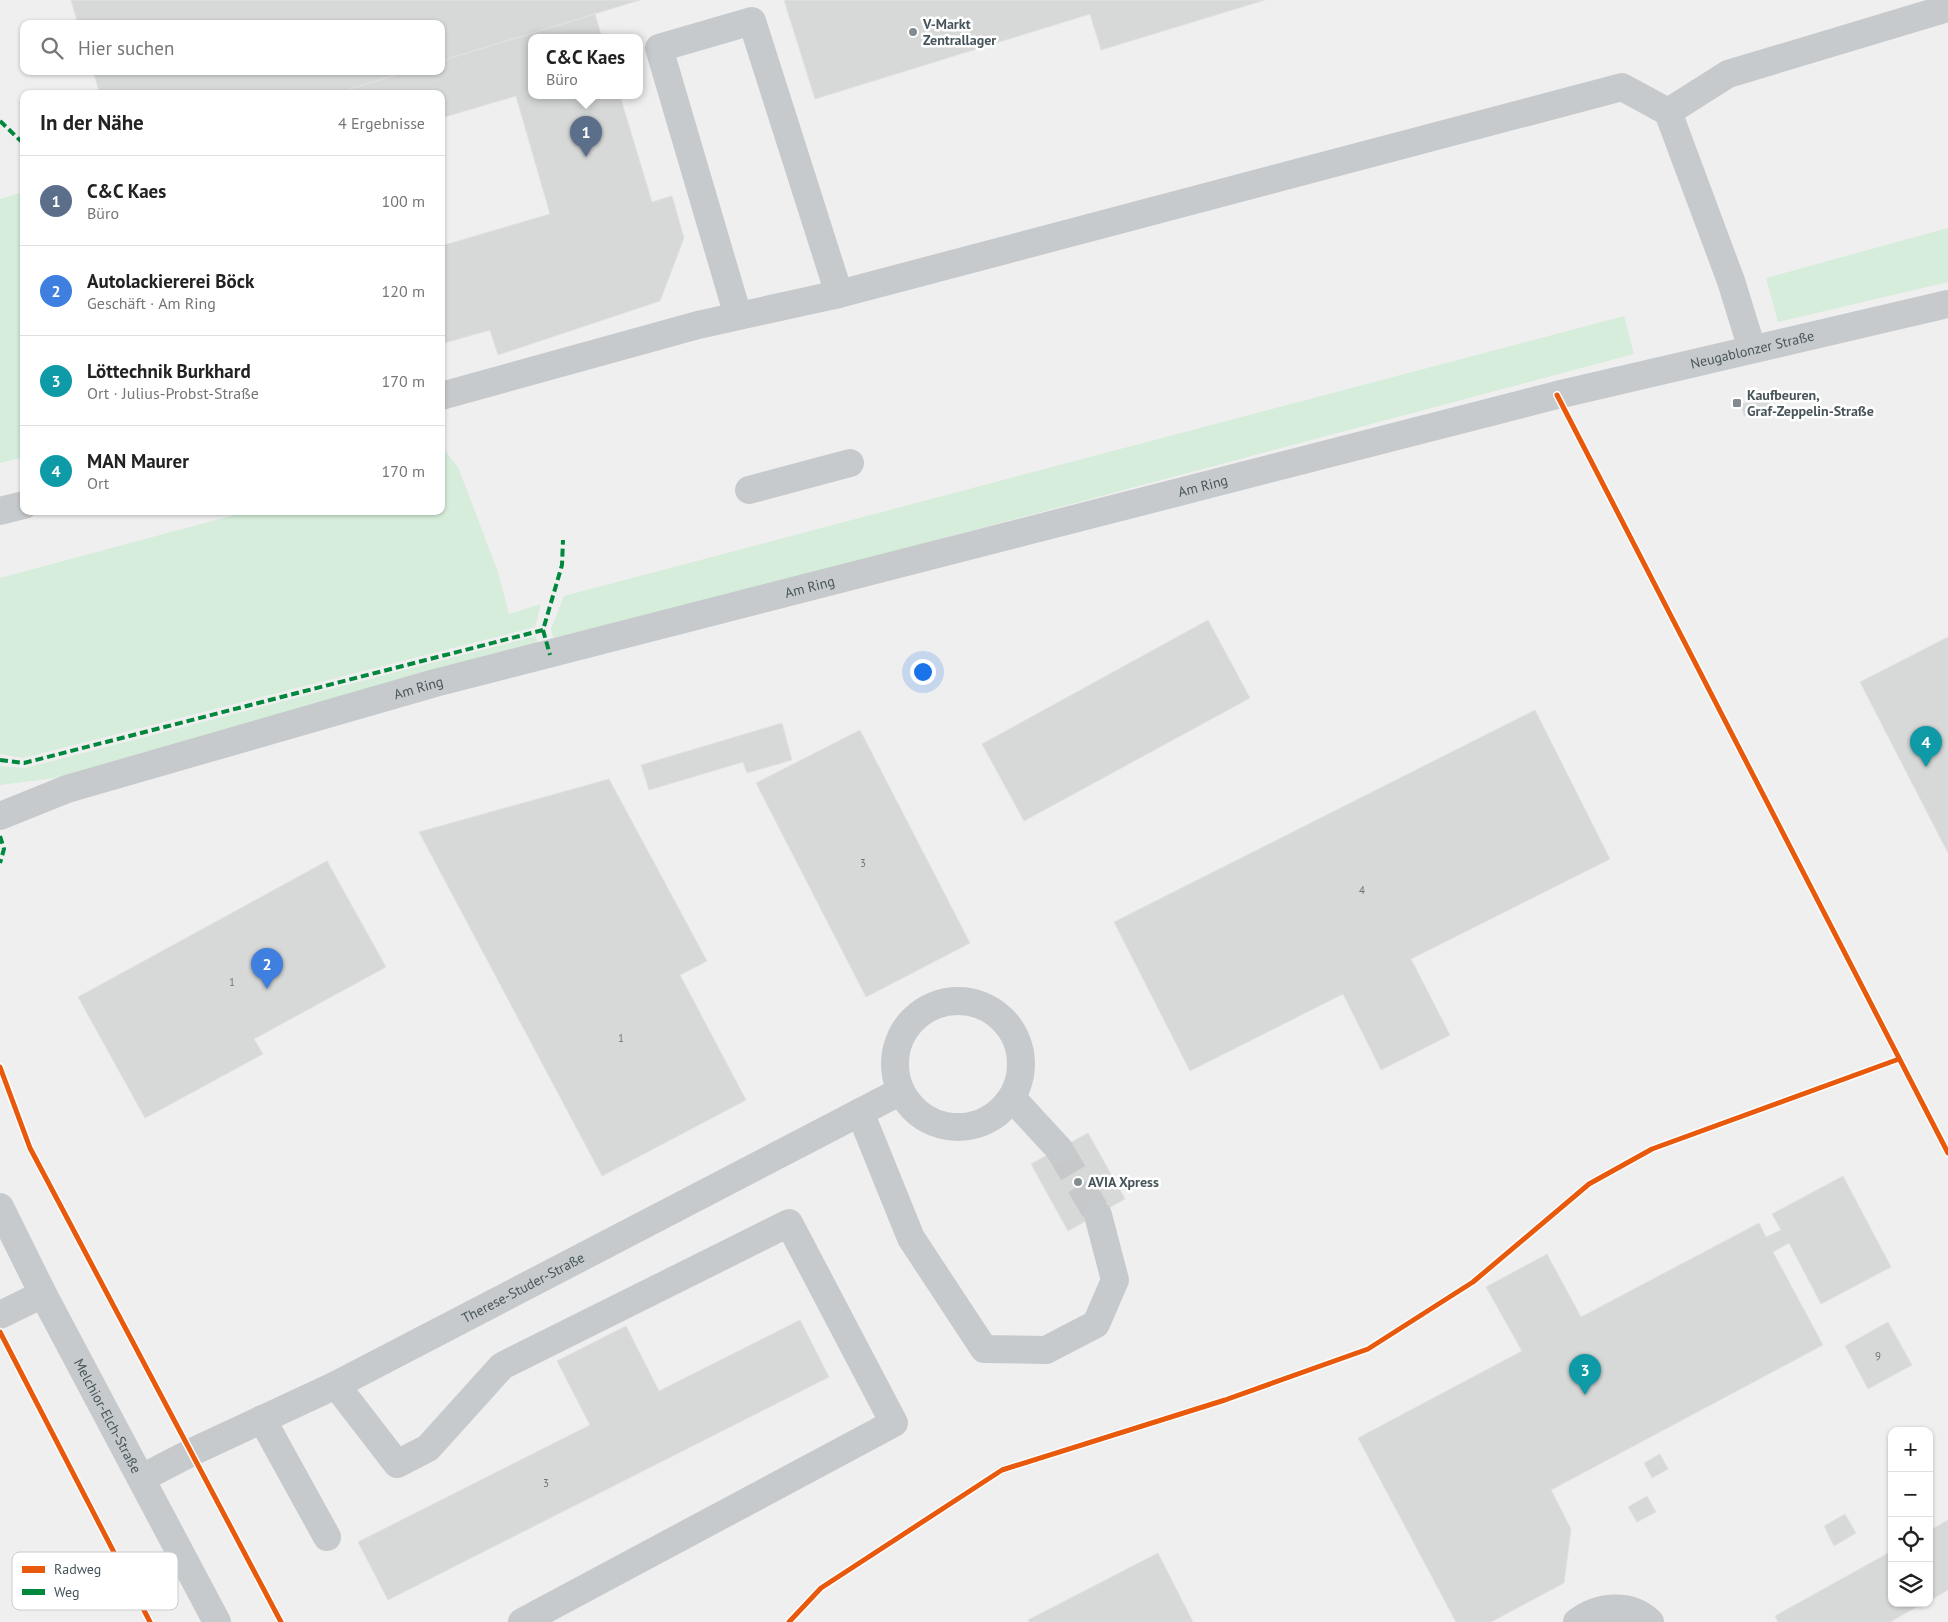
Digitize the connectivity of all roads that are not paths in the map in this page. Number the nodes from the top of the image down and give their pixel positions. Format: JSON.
{"nodes":[{"id":1,"x":1948,"y":8,"type":"edge"},
{"id":2,"x":1668,"y":112,"type":"junction"},
{"id":3,"x":839,"y":294,"type":"junction"},
{"id":4,"x":1948,"y":304,"type":"edge"},
{"id":5,"x":738,"y":316,"type":"junction"},
{"id":6,"x":1752,"y":350,"type":"junction"},
{"id":7,"x":1557,"y":394,"type":"joint"},
{"id":8,"x":445,"y":395,"type":"edge"},
{"id":9,"x":850,"y":463,"type":"dead end"},
{"id":10,"x":749,"y":490,"type":"dead end"},
{"id":11,"x":20,"y":506,"type":"edge"},
{"id":12,"x":0,"y":511,"type":"edge"},
{"id":13,"x":67,"y":789,"type":"junction"},
{"id":14,"x":0,"y":797,"type":"edge"},
{"id":15,"x":0,"y":816,"type":"edge"},
{"id":16,"x":901,"y":1091,"type":"junction"},
{"id":17,"x":1012,"y":1098,"type":"junction"},
{"id":18,"x":860,"y":1112,"type":"junction"},
{"id":19,"x":1059,"y":1149,"type":"tunnel mouth"},
{"id":20,"x":0,"y":1207,"type":"edge"},
{"id":21,"x":1098,"y":1215,"type":"tunnel mouth"},
{"id":22,"x":44,"y":1294,"type":"junction"},
{"id":23,"x":0,"y":1315,"type":"edge"},
{"id":24,"x":336,"y":1385,"type":"junction"},
{"id":25,"x":262,"y":1419,"type":"junction"},
{"id":26,"x":142,"y":1478,"type":"junction"},
{"id":27,"x":327,"y":1537,"type":"dead end"},
{"id":28,"x":217,"y":1622,"type":"edge"},
{"id":29,"x":522,"y":1622,"type":"edge"},
{"id":30,"x":1577,"y":1622,"type":"edge"},
{"id":31,"x":1650,"y":1622,"type":"edge"}],
"edges":[{"from":1,"to":2,"type":"street"},
{"from":2,"to":3,"type":"street"},
{"from":2,"to":6,"type":"street"},
{"from":3,"to":5,"type":"street"},
{"from":3,"to":5,"type":"street"},
{"from":4,"to":6,"type":"street","name":"Neugablonzer Straße"},
{"from":5,"to":8,"type":"street"},
{"from":6,"to":7,"type":"street","name":"Neugablonzer Straße"},
{"from":7,"to":13,"type":"street","name":"Am Ring"},
{"from":9,"to":10,"type":"street"},
{"from":11,"to":12,"type":"street"},
{"from":13,"to":14,"type":"street","name":"Am Ring"},
{"from":13,"to":15,"type":"street","name":"Am Ring"},
{"from":16,"to":17,"type":"street"},
{"from":16,"to":17,"type":"street"},
{"from":16,"to":18,"type":"street","name":"Therese-Studer-Straße"},
{"from":17,"to":19,"type":"street"},
{"from":18,"to":21,"type":"street"},
{"from":18,"to":24,"type":"street","name":"Therese-Studer-Straße"},
{"from":20,"to":22,"type":"street","name":"Melchior-Elch-Straße"},
{"from":22,"to":23,"type":"street"},
{"from":22,"to":26,"type":"street","name":"Melchior-Elch-Straße"},
{"from":24,"to":25,"type":"street","name":"Therese-Studer-Straße"},
{"from":24,"to":29,"type":"street"},
{"from":25,"to":26,"type":"street","name":"Therese-Studer-Straße"},
{"from":25,"to":27,"type":"street"},
{"from":26,"to":28,"type":"street","name":"Melchior-Elch-Straße"},
{"from":30,"to":31,"type":"street"}]}
